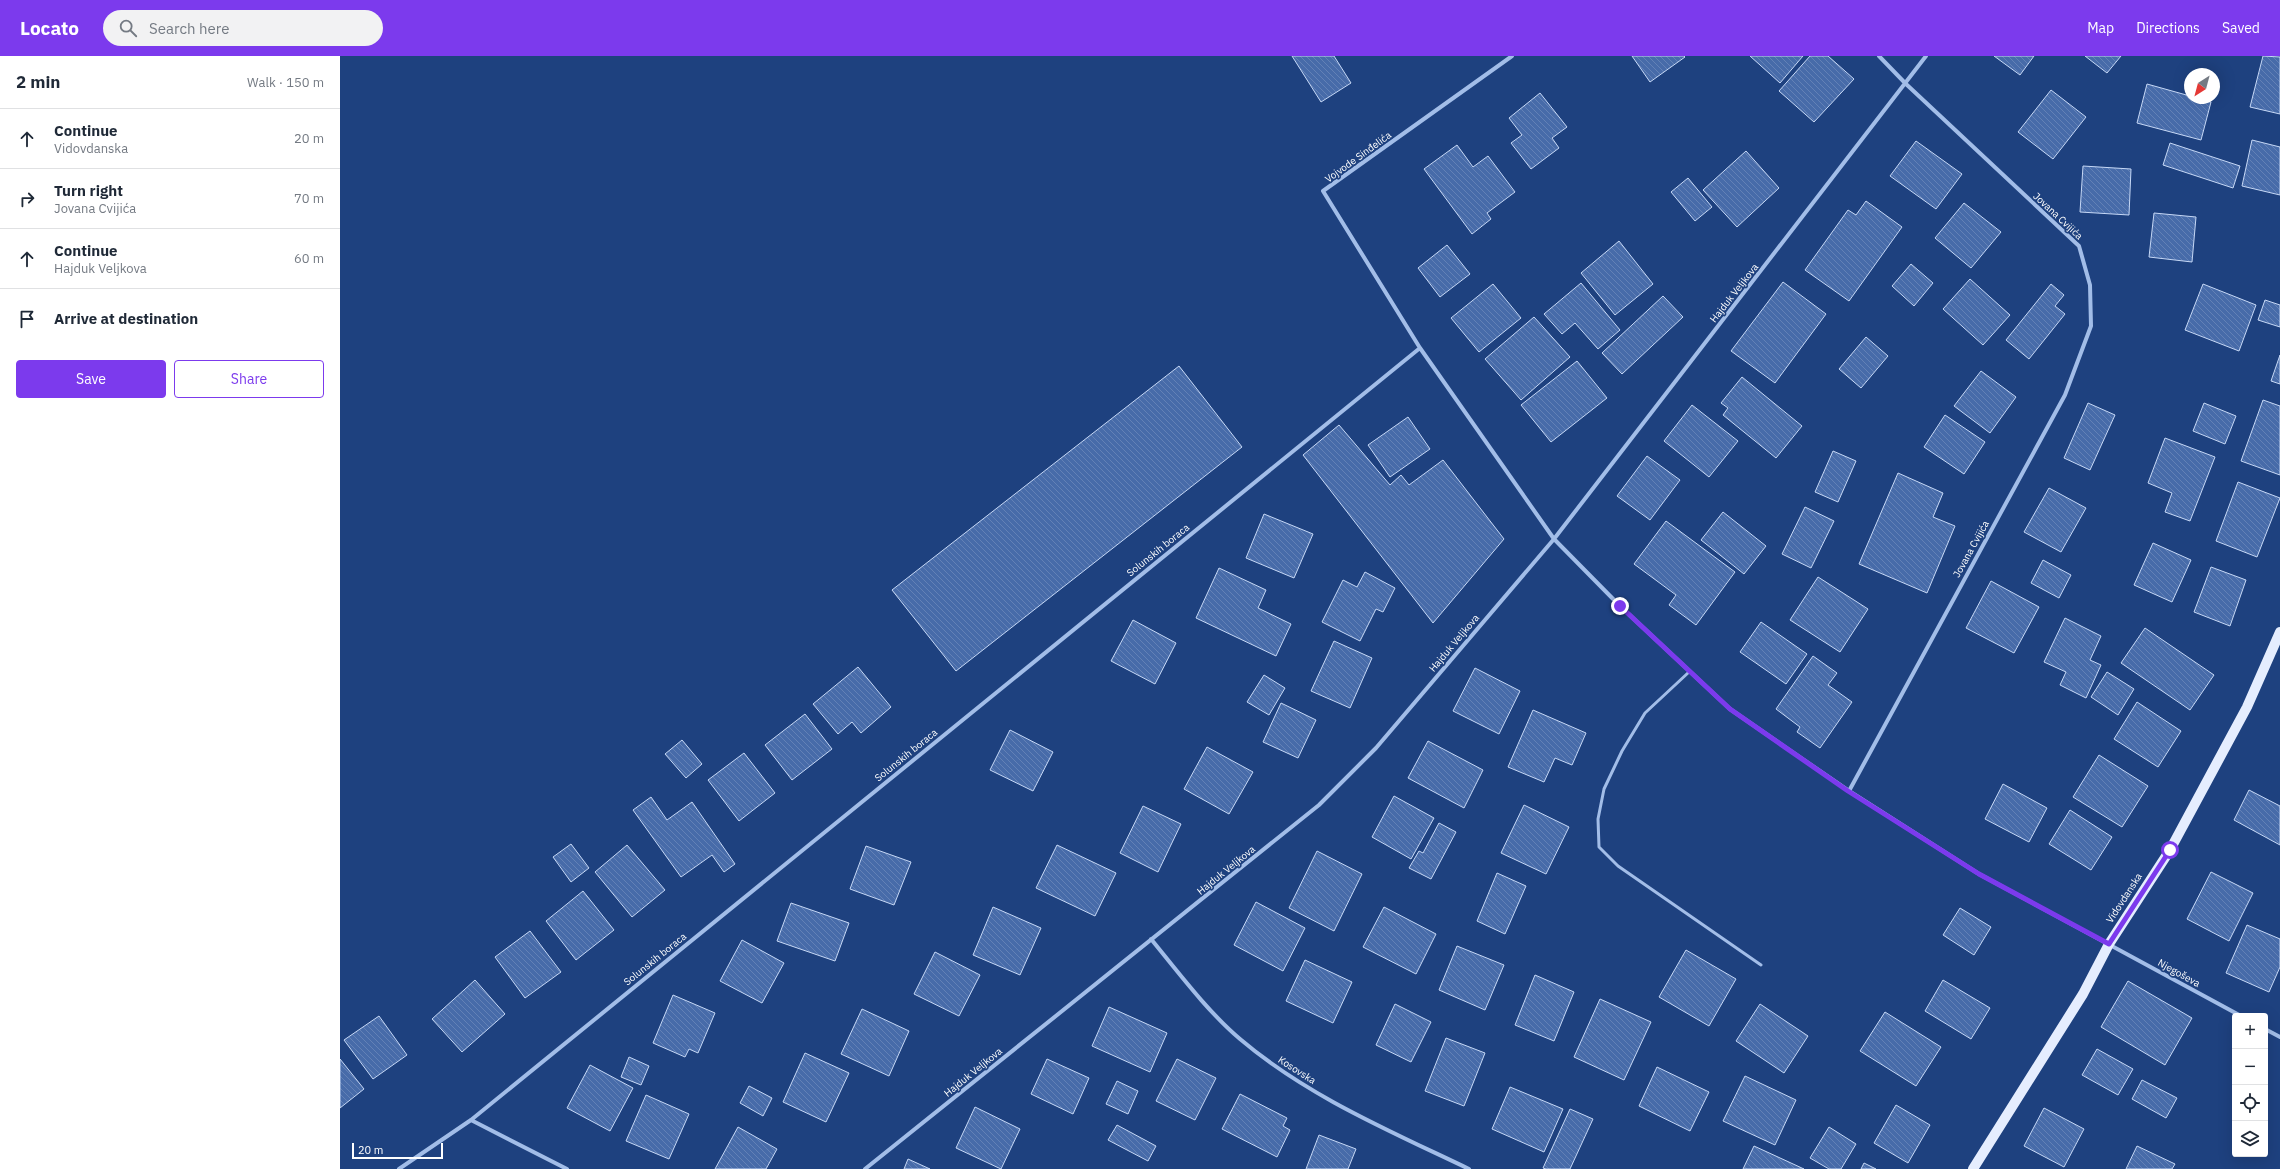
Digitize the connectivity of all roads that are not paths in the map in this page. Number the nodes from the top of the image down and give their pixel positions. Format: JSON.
{"nodes":[{"id":1,"x":1512,"y":56,"type":"edge"},
{"id":2,"x":1879,"y":56,"type":"edge"},
{"id":3,"x":1926,"y":56,"type":"edge"},
{"id":4,"x":1906,"y":84,"type":"junction"},
{"id":5,"x":1420,"y":348,"type":"junction"},
{"id":6,"x":1554,"y":538,"type":"junction"},
{"id":7,"x":2280,"y":632,"type":"edge"},
{"id":8,"x":1689,"y":672,"type":"junction"},
{"id":9,"x":1848,"y":791,"type":"junction"},
{"id":10,"x":1151,"y":940,"type":"junction"},
{"id":11,"x":2109,"y":944,"type":"junction"},
{"id":12,"x":1762,"y":965,"type":"dead end"},
{"id":13,"x":2236,"y":1013,"type":"edge"},
{"id":14,"x":2268,"y":1031,"type":"edge"},
{"id":15,"x":2280,"y":1037,"type":"edge"},
{"id":16,"x":471,"y":1120,"type":"junction"},
{"id":17,"x":399,"y":1169,"type":"edge"},
{"id":18,"x":567,"y":1169,"type":"edge"},
{"id":19,"x":865,"y":1169,"type":"edge"},
{"id":20,"x":1469,"y":1169,"type":"edge"},
{"id":21,"x":1972,"y":1169,"type":"edge"}],
"edges":[{"from":1,"to":5,"type":"street","name":"Vojvode Sinđelića"},
{"from":2,"to":4,"type":"street","name":"Jovana Cvijića"},
{"from":3,"to":4,"type":"street","name":"Hajduk Veljkova"},
{"from":4,"to":6,"type":"street","name":"Hajduk Veljkova"},
{"from":4,"to":9,"type":"street","name":"Jovana Cvijića"},
{"from":5,"to":6,"type":"street"},
{"from":5,"to":16,"type":"street","name":"Solunskih boraca"},
{"from":6,"to":8,"type":"street"},
{"from":6,"to":10,"type":"street","name":"Hajduk Veljkova"},
{"from":7,"to":11,"type":"main road","name":"Vidovdanska"},
{"from":8,"to":9,"type":"street"},
{"from":8,"to":12,"type":"lane"},
{"from":9,"to":11,"type":"street"},
{"from":10,"to":19,"type":"street","name":"Hajduk Veljkova"},
{"from":10,"to":20,"type":"street","name":"Kosovska"},
{"from":11,"to":13,"type":"street","name":"Njegoševa"},
{"from":11,"to":21,"type":"main road","name":"Vidovdanska"},
{"from":14,"to":15,"type":"street"},
{"from":16,"to":17,"type":"street","name":"Solunskih boraca"},
{"from":16,"to":18,"type":"street"}]}
